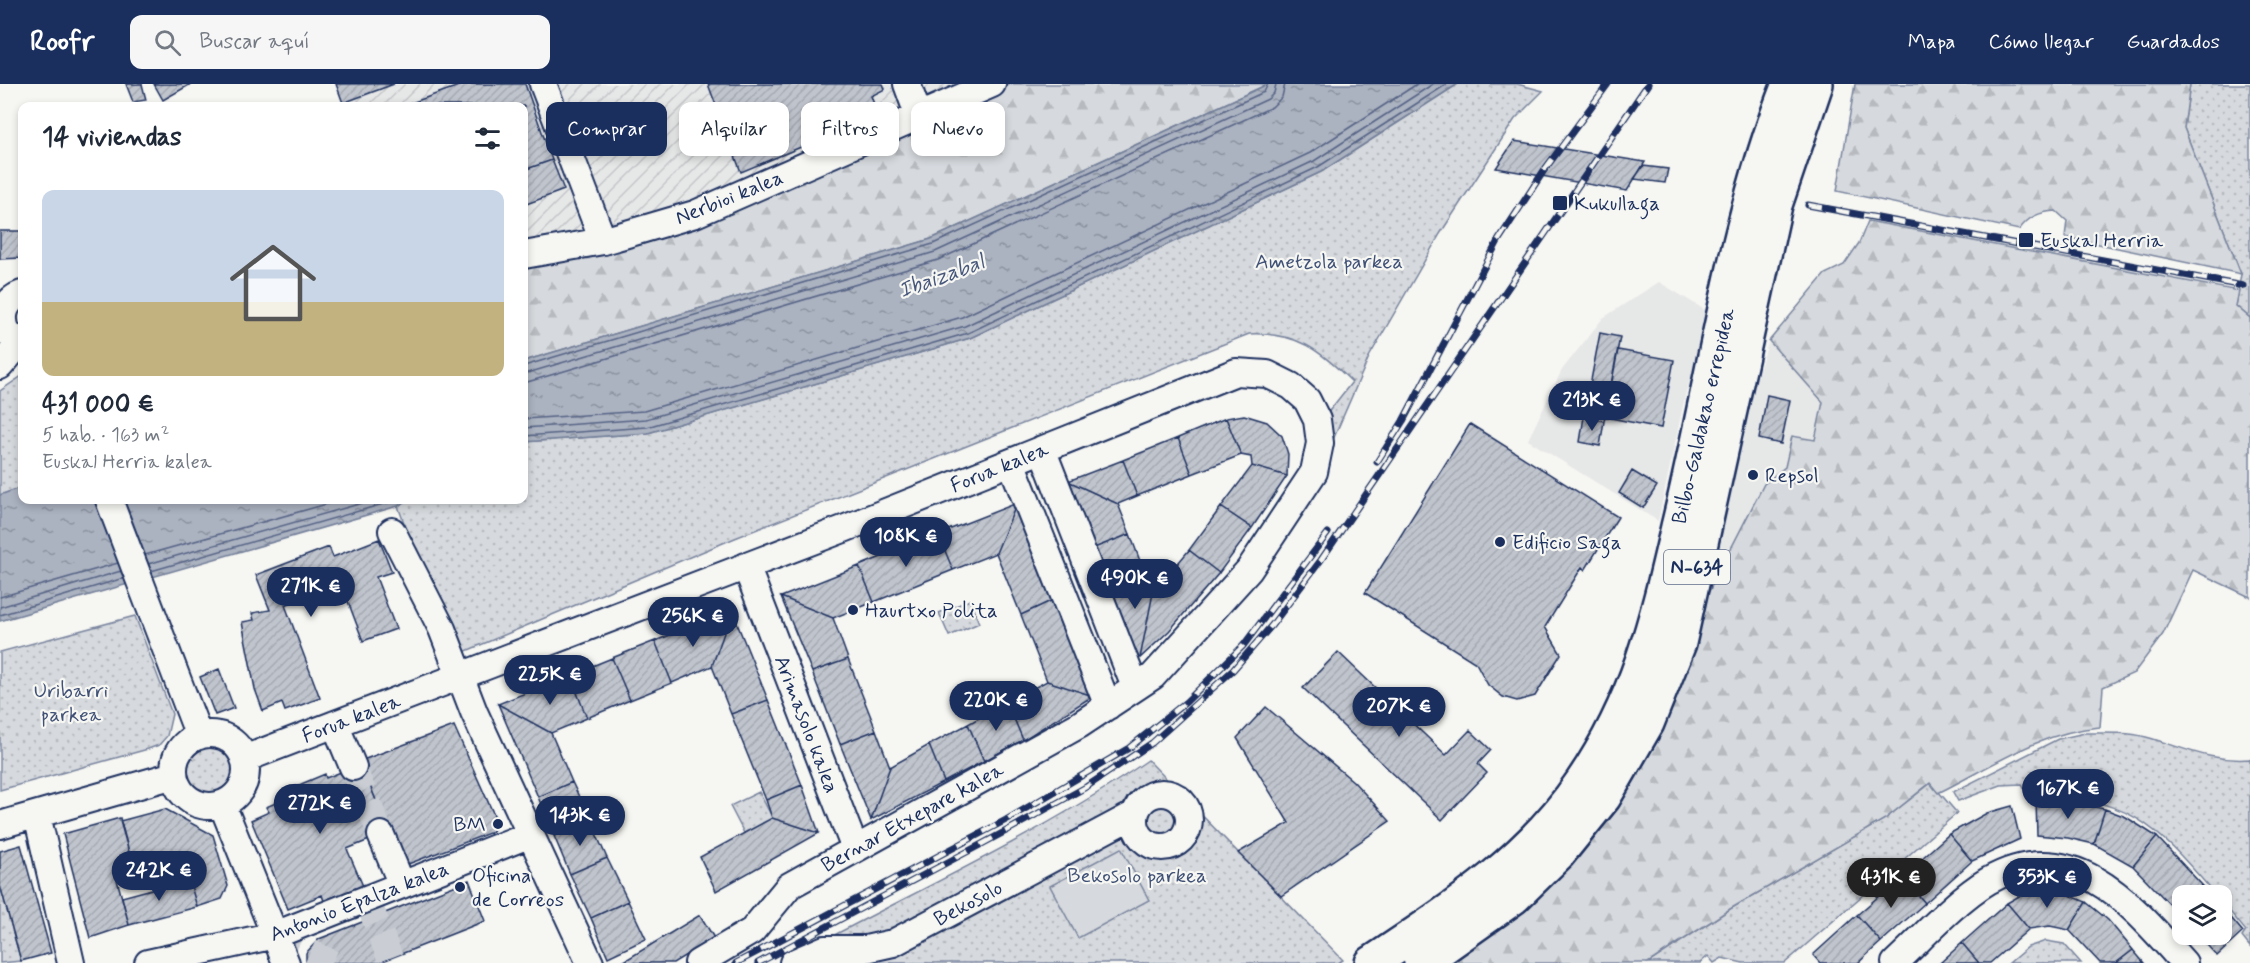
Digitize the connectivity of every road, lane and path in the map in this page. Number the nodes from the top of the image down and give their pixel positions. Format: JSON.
{"nodes":[{"id":1,"x":543,"y":84,"type":"edge"},
{"id":2,"x":907,"y":84,"type":"edge"},
{"id":3,"x":992,"y":84,"type":"edge"},
{"id":4,"x":1789,"y":84,"type":"edge"},
{"id":5,"x":1816,"y":84,"type":"edge"},
{"id":6,"x":914,"y":102,"type":"edge"},
{"id":7,"x":952,"y":102,"type":"edge"},
{"id":8,"x":911,"y":120,"type":"edge"},
{"id":9,"x":603,"y":241,"type":"junction"},
{"id":10,"x":528,"y":254,"type":"edge"},
{"id":11,"x":11,"y":297,"type":"edge"},
{"id":12,"x":18,"y":342,"type":"edge"},
{"id":13,"x":18,"y":347,"type":"edge"},
{"id":14,"x":0,"y":366,"type":"edge"},
{"id":15,"x":1236,"y":372,"type":"joint"},
{"id":16,"x":1042,"y":449,"type":"junction"},
{"id":17,"x":1011,"y":462,"type":"junction"},
{"id":18,"x":111,"y":504,"type":"edge"},
{"id":19,"x":392,"y":531,"type":"dead end"},
{"id":20,"x":746,"y":566,"type":"junction"},
{"id":21,"x":459,"y":677,"type":"junction"},
{"id":22,"x":1135,"y":687,"type":"junction"},
{"id":23,"x":1108,"y":706,"type":"junction"},
{"id":24,"x":335,"y":724,"type":"junction"},
{"id":25,"x":199,"y":736,"type":"junction"},
{"id":26,"x":244,"y":759,"type":"junction"},
{"id":27,"x":353,"y":767,"type":"tunnel mouth"},
{"id":28,"x":174,"y":775,"type":"junction"},
{"id":29,"x":222,"y":804,"type":"junction"},
{"id":30,"x":1135,"y":814,"type":"dead end"},
{"id":31,"x":37,"y":815,"type":"junction"},
{"id":32,"x":0,"y":825,"type":"edge"},
{"id":33,"x":531,"y":834,"type":"junction"},
{"id":34,"x":381,"y":835,"type":"tunnel mouth"},
{"id":35,"x":855,"y":849,"type":"junction"},
{"id":36,"x":402,"y":885,"type":"junction"},
{"id":37,"x":275,"y":935,"type":"junction"},
{"id":38,"x":71,"y":963,"type":"edge"},
{"id":39,"x":148,"y":963,"type":"edge"},
{"id":40,"x":286,"y":963,"type":"edge"},
{"id":41,"x":590,"y":963,"type":"edge"},
{"id":42,"x":698,"y":963,"type":"edge"},
{"id":43,"x":793,"y":963,"type":"edge"},
{"id":44,"x":1372,"y":963,"type":"edge"},
{"id":45,"x":1421,"y":963,"type":"edge"},
{"id":46,"x":1895,"y":963,"type":"edge"},
{"id":47,"x":2184,"y":963,"type":"edge"}],
"edges":[{"from":1,"to":9,"type":"street"},
{"from":2,"to":6,"type":"street"},
{"from":3,"to":7,"type":"street","name":"Nerbioi kalea"},
{"from":4,"to":44,"type":"highway","name":"Bilbo-Galdakao errepidea","number":"N-634"},
{"from":5,"to":45,"type":"highway","name":"Bilbo-Galdakao errepidea","number":"N-634"},
{"from":8,"to":9,"type":"street","name":"Nerbioi kalea"},
{"from":9,"to":10,"type":"street","name":"Nerbioi kalea"},
{"from":11,"to":12,"type":"street"},
{"from":13,"to":14,"type":"street"},
{"from":15,"to":16,"type":"street","name":"Forua kalea"},
{"from":15,"to":22,"type":"street","name":"Bernar Etxepare kalea"},
{"from":16,"to":17,"type":"street","name":"Forua kalea"},
{"from":16,"to":22,"type":"street"},
{"from":17,"to":20,"type":"street","name":"Forua kalea"},
{"from":17,"to":23,"type":"street"},
{"from":18,"to":25,"type":"street"},
{"from":19,"to":21,"type":"street"},
{"from":20,"to":21,"type":"street","name":"Forua kalea"},
{"from":20,"to":35,"type":"street","name":"Arimasolo kalea"},
{"from":21,"to":24,"type":"street","name":"Forua kalea"},
{"from":21,"to":33,"type":"street"},
{"from":22,"to":23,"type":"street","name":"Bernar Etxepare kalea"},
{"from":23,"to":35,"type":"street","name":"Bernar Etxepare kalea"},
{"from":24,"to":26,"type":"street","name":"Forua kalea"},
{"from":24,"to":27,"type":"street"},
{"from":25,"to":26,"type":"street"},
{"from":25,"to":28,"type":"street"},
{"from":26,"to":29,"type":"street"},
{"from":28,"to":29,"type":"street"},
{"from":28,"to":31,"type":"street"},
{"from":29,"to":37,"type":"street"},
{"from":30,"to":43,"type":"street","name":"Bekosolo"},
{"from":31,"to":32,"type":"street"},
{"from":31,"to":38,"type":"street"},
{"from":33,"to":36,"type":"street","name":"Antonio Epalza kalea"},
{"from":33,"to":41,"type":"street"},
{"from":34,"to":36,"type":"street"},
{"from":35,"to":42,"type":"street","name":"Bernar Etxepare kalea"},
{"from":36,"to":37,"type":"street","name":"Antonio Epalza kalea"},
{"from":37,"to":39,"type":"street","name":"Antonio Epalza kalea"},
{"from":37,"to":40,"type":"street"},
{"from":46,"to":47,"type":"street"}]}
